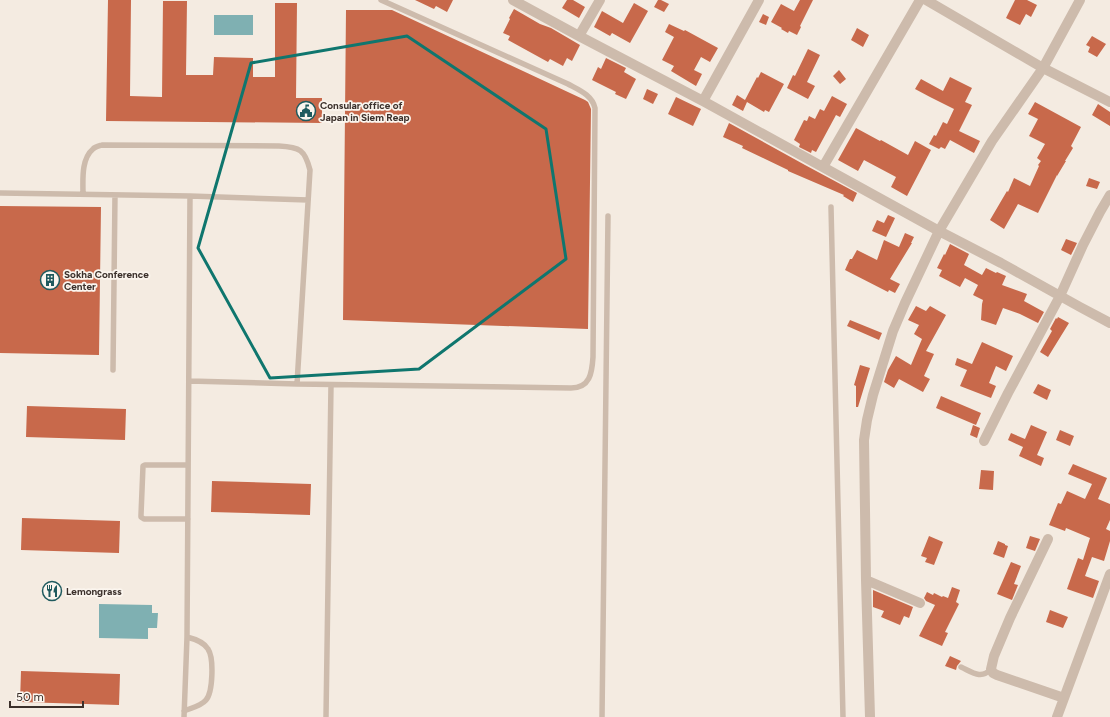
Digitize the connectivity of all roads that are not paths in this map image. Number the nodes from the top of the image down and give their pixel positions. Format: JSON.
{"nodes":[{"id":1,"x":381,"y":0,"type":"edge"},
{"id":2,"x":513,"y":0,"type":"edge"},
{"id":3,"x":600,"y":0,"type":"edge"},
{"id":4,"x":759,"y":0,"type":"edge"},
{"id":5,"x":920,"y":0,"type":"edge"},
{"id":6,"x":926,"y":0,"type":"edge"},
{"id":7,"x":1080,"y":0,"type":"edge"},
{"id":8,"x":579,"y":36,"type":"junction"},
{"id":9,"x":1043,"y":68,"type":"junction"},
{"id":10,"x":703,"y":101,"type":"junction"},
{"id":11,"x":1110,"y":102,"type":"edge"},
{"id":12,"x":823,"y":167,"type":"junction"},
{"id":13,"x":0,"y":193,"type":"edge"},
{"id":14,"x":83,"y":194,"type":"junction"},
{"id":15,"x":115,"y":195,"type":"junction"},
{"id":16,"x":1110,"y":195,"type":"edge"},
{"id":17,"x":190,"y":196,"type":"junction"},
{"id":18,"x":308,"y":200,"type":"junction"},
{"id":19,"x":831,"y":207,"type":"dead end"},
{"id":20,"x":608,"y":216,"type":"dead end"},
{"id":21,"x":939,"y":231,"type":"junction"},
{"id":22,"x":1060,"y":296,"type":"junction"},
{"id":23,"x":1110,"y":323,"type":"edge"},
{"id":24,"x":113,"y":370,"type":"dead end"},
{"id":25,"x":189,"y":381,"type":"junction"},
{"id":26,"x":298,"y":384,"type":"junction"},
{"id":27,"x":331,"y":385,"type":"junction"},
{"id":28,"x":984,"y":441,"type":"dead end"},
{"id":29,"x":188,"y":465,"type":"junction"},
{"id":30,"x":188,"y":519,"type":"junction"},
{"id":31,"x":1048,"y":539,"type":"dead end"},
{"id":32,"x":1110,"y":574,"type":"edge"},
{"id":33,"x":866,"y":580,"type":"junction"},
{"id":34,"x":920,"y":603,"type":"dead end"},
{"id":35,"x":187,"y":637,"type":"junction"},
{"id":36,"x":961,"y":667,"type":"dead end"},
{"id":37,"x":991,"y":669,"type":"junction"},
{"id":38,"x":1064,"y":698,"type":"junction"},
{"id":39,"x":184,"y":714,"type":"edge"},
{"id":40,"x":326,"y":717,"type":"edge"},
{"id":41,"x":602,"y":717,"type":"edge"},
{"id":42,"x":844,"y":717,"type":"edge"},
{"id":43,"x":870,"y":717,"type":"edge"},
{"id":44,"x":1057,"y":717,"type":"edge"}],
"edges":[{"from":1,"to":27,"type":"lane"},
{"from":2,"to":8,"type":"street"},
{"from":3,"to":8,"type":"street"},
{"from":4,"to":10,"type":"street"},
{"from":5,"to":12,"type":"street"},
{"from":6,"to":9,"type":"street"},
{"from":7,"to":9,"type":"street"},
{"from":8,"to":10,"type":"street"},
{"from":9,"to":11,"type":"street"},
{"from":9,"to":21,"type":"street"},
{"from":10,"to":12,"type":"street"},
{"from":12,"to":21,"type":"street"},
{"from":13,"to":14,"type":"lane"},
{"from":14,"to":15,"type":"lane"},
{"from":14,"to":18,"type":"lane"},
{"from":15,"to":17,"type":"lane"},
{"from":15,"to":24,"type":"lane"},
{"from":16,"to":22,"type":"street"},
{"from":17,"to":18,"type":"lane"},
{"from":17,"to":25,"type":"lane"},
{"from":18,"to":26,"type":"lane"},
{"from":19,"to":42,"type":"lane"},
{"from":20,"to":41,"type":"lane"},
{"from":21,"to":22,"type":"street"},
{"from":21,"to":33,"type":"street"},
{"from":22,"to":23,"type":"street"},
{"from":22,"to":28,"type":"street"},
{"from":25,"to":26,"type":"lane"},
{"from":25,"to":29,"type":"lane"},
{"from":26,"to":27,"type":"lane"},
{"from":27,"to":40,"type":"lane"},
{"from":29,"to":30,"type":"lane"},
{"from":29,"to":30,"type":"lane"},
{"from":30,"to":35,"type":"lane"},
{"from":31,"to":37,"type":"street"},
{"from":32,"to":38,"type":"street"},
{"from":33,"to":34,"type":"street"},
{"from":33,"to":43,"type":"street"},
{"from":35,"to":39,"type":"lane"},
{"from":35,"to":39,"type":"lane"},
{"from":36,"to":37,"type":"lane"},
{"from":37,"to":38,"type":"street"},
{"from":38,"to":44,"type":"street"}]}
